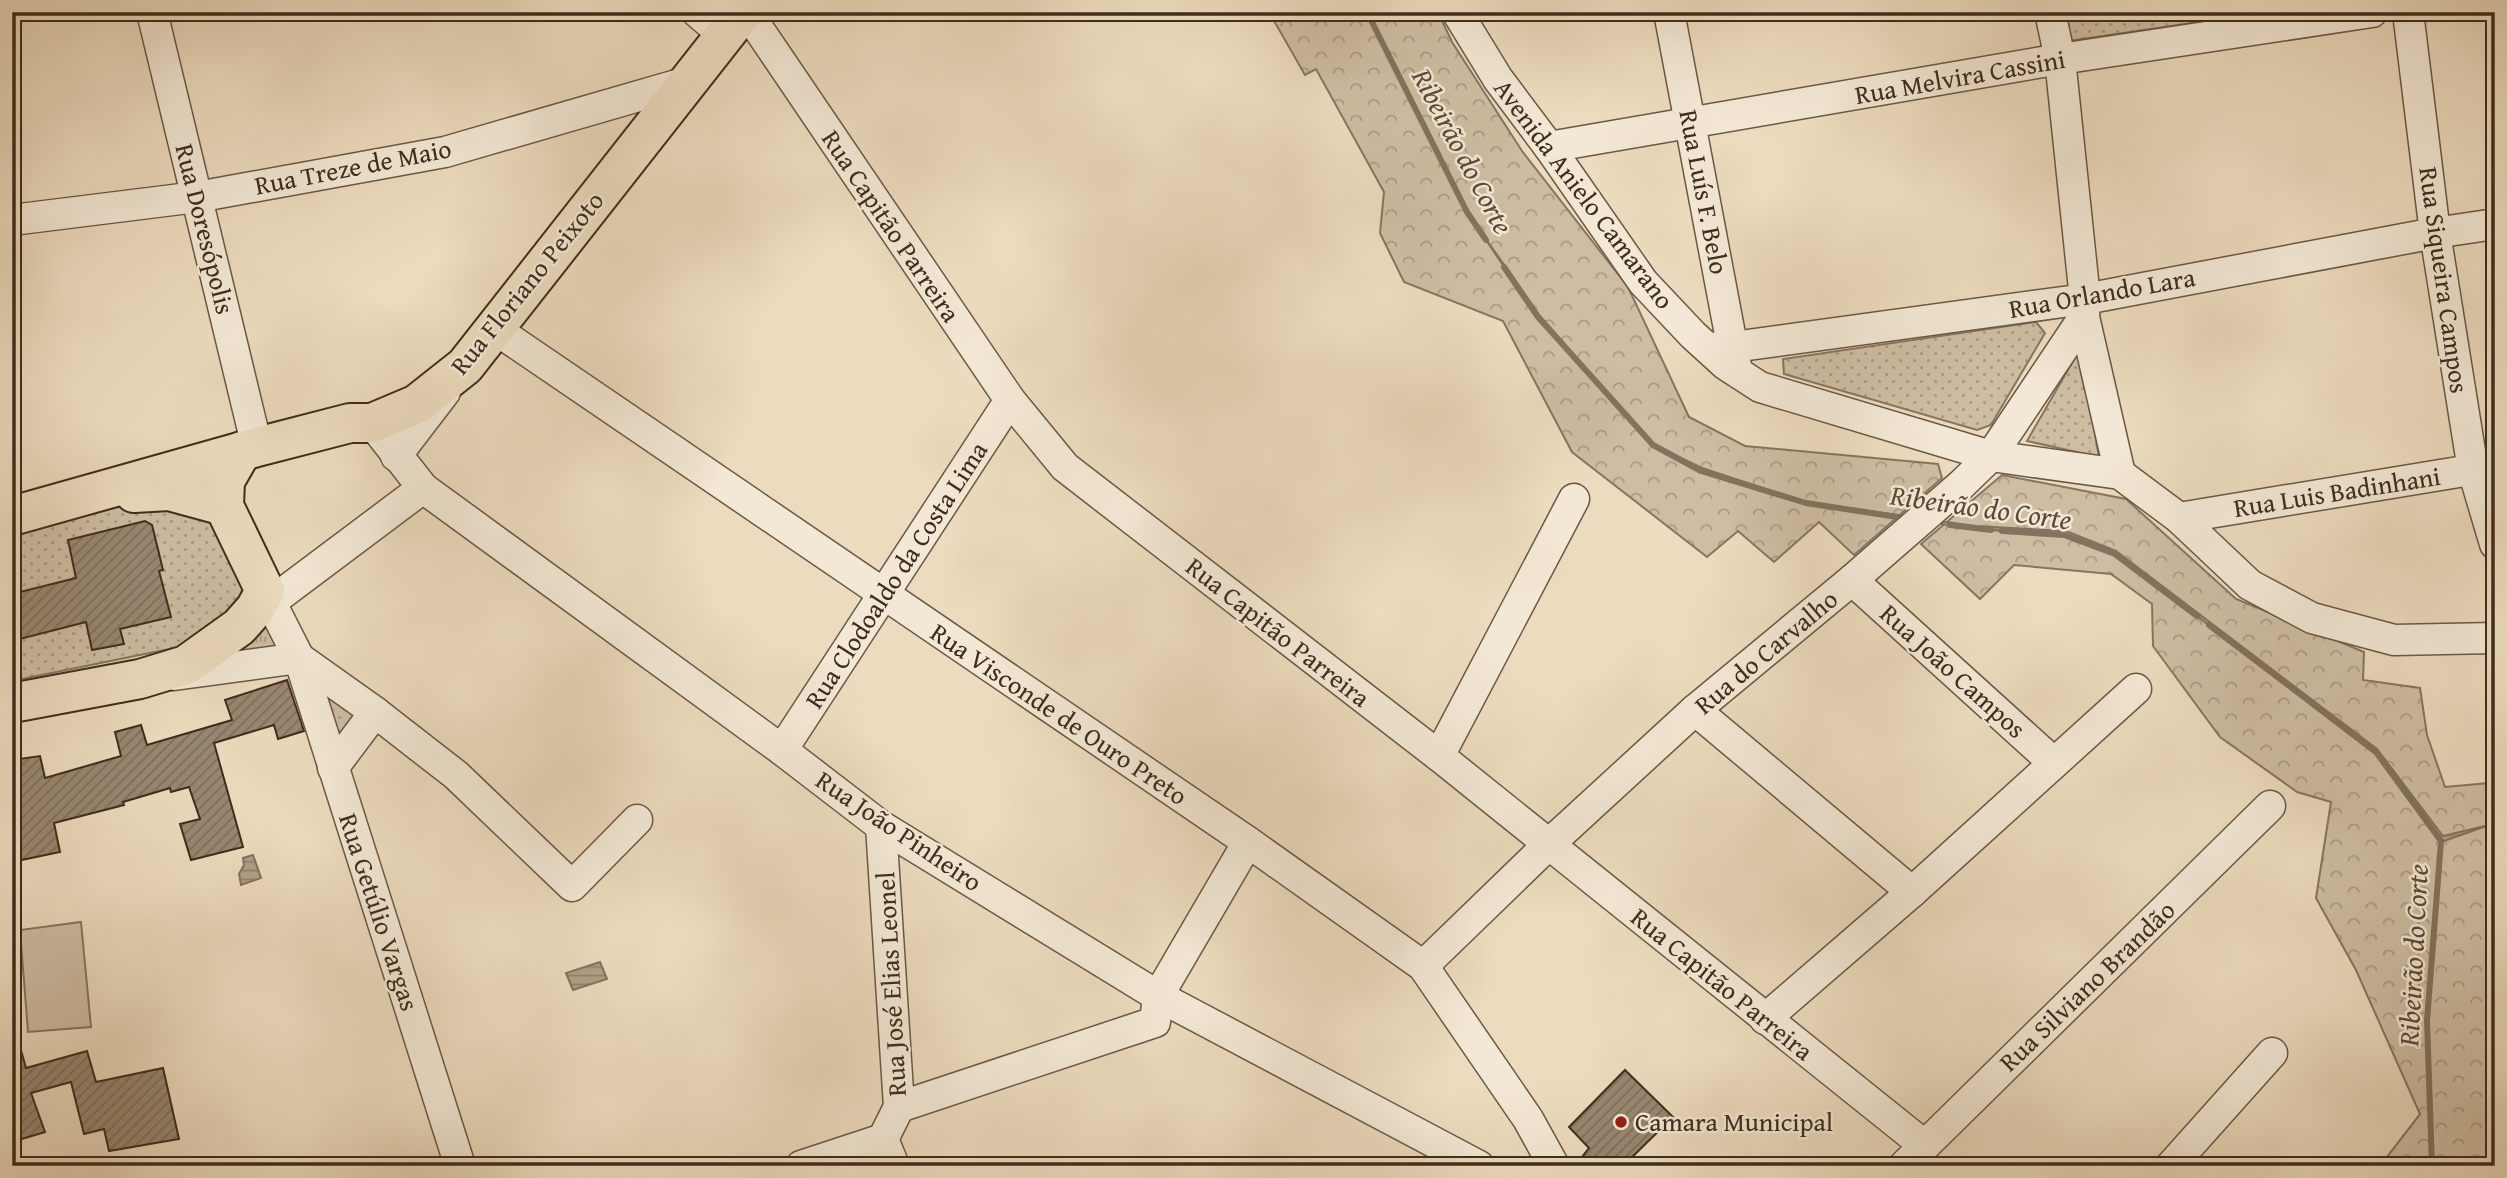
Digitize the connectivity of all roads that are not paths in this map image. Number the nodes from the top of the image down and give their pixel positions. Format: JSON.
{"nodes":[{"id":1,"x":152,"y":12,"type":"edge"},
{"id":2,"x":1457,"y":12,"type":"edge"},
{"id":3,"x":1669,"y":12,"type":"edge"},
{"id":4,"x":2050,"y":12,"type":"edge"},
{"id":5,"x":2372,"y":12,"type":"edge"},
{"id":6,"x":2408,"y":12,"type":"edge"},
{"id":7,"x":728,"y":18,"type":"edge"},
{"id":8,"x":2060,"y":59,"type":"junction"},
{"id":9,"x":687,"y":82,"type":"junction"},
{"id":10,"x":1691,"y":123,"type":"junction"},
{"id":11,"x":1549,"y":147,"type":"junction"},
{"id":12,"x":197,"y":197,"type":"junction"},
{"id":13,"x":12,"y":220,"type":"edge"},
{"id":14,"x":2495,"y":224,"type":"edge"},
{"id":15,"x":2435,"y":233,"type":"junction"},
{"id":16,"x":2084,"y":308,"type":"junction"},
{"id":17,"x":495,"y":329,"type":"junction"},
{"id":18,"x":1726,"y":356,"type":"junction"},
{"id":19,"x":1010,"y":400,"type":"junction"},
{"id":20,"x":392,"y":433,"type":"junction"},
{"id":21,"x":250,"y":449,"type":"junction"},
{"id":22,"x":1991,"y":456,"type":"junction"},
{"id":23,"x":2484,"y":468,"type":"edge"},
{"id":24,"x":2120,"y":474,"type":"junction"},
{"id":25,"x":423,"y":488,"type":"junction"},
{"id":26,"x":69,"y":498,"type":"junction"},
{"id":27,"x":1574,"y":499,"type":"dead end"},
{"id":28,"x":224,"y":506,"type":"junction"},
{"id":29,"x":12,"y":516,"type":"edge"},
{"id":30,"x":2179,"y":518,"type":"junction"},
{"id":31,"x":2495,"y":544,"type":"edge"},
{"id":32,"x":1852,"y":579,"type":"junction"},
{"id":33,"x":882,"y":594,"type":"junction"},
{"id":34,"x":268,"y":596,"type":"junction"},
{"id":35,"x":2495,"y":638,"type":"edge"},
{"id":36,"x":299,"y":658,"type":"junction"},
{"id":37,"x":140,"y":680,"type":"junction"},
{"id":38,"x":2136,"y":689,"type":"dead end"},
{"id":39,"x":12,"y":703,"type":"edge"},
{"id":40,"x":1695,"y":710,"type":"junction"},
{"id":41,"x":375,"y":712,"type":"junction"},
{"id":42,"x":782,"y":750,"type":"junction"},
{"id":43,"x":1439,"y":756,"type":"junction"},
{"id":44,"x":2054,"y":763,"type":"junction"},
{"id":45,"x":333,"y":768,"type":"junction"},
{"id":46,"x":2270,"y":806,"type":"dead end"},
{"id":47,"x":637,"y":820,"type":"dead end"},
{"id":48,"x":881,"y":826,"type":"junction"},
{"id":49,"x":1248,"y":842,"type":"junction"},
{"id":50,"x":1548,"y":845,"type":"junction"},
{"id":51,"x":1912,"y":892,"type":"junction"},
{"id":52,"x":1423,"y":966,"type":"junction"},
{"id":53,"x":1158,"y":996,"type":"junction"},
{"id":54,"x":1765,"y":1019,"type":"junction"},
{"id":55,"x":2272,"y":1053,"type":"dead end"},
{"id":56,"x":899,"y":1107,"type":"junction"},
{"id":57,"x":888,"y":1152,"type":"edge"},
{"id":58,"x":1914,"y":1155,"type":"edge"},
{"id":59,"x":460,"y":1166,"type":"edge"},
{"id":60,"x":801,"y":1166,"type":"edge"},
{"id":61,"x":1479,"y":1166,"type":"edge"},
{"id":62,"x":1554,"y":1166,"type":"edge"},
{"id":63,"x":2171,"y":1166,"type":"edge"}],
"edges":[{"from":1,"to":12,"type":"street","name":"Rua Doresópolis"},
{"from":2,"to":11,"type":"street","name":"Avenida Anielo Camarano"},
{"from":3,"to":10,"type":"street","name":"Rua Luís F. Belo"},
{"from":4,"to":8,"type":"street"},
{"from":5,"to":8,"type":"street","name":"Rua Melvira Cassini"},
{"from":6,"to":15,"type":"street","name":"Rua Siqueira Campos"},
{"from":7,"to":9,"type":"main road","name":"Rua Floriano Peixoto"},
{"from":7,"to":19,"type":"street","name":"Rua Capitão Parreira"},
{"from":8,"to":10,"type":"street","name":"Rua Melvira Cassini"},
{"from":8,"to":16,"type":"street"},
{"from":9,"to":12,"type":"street","name":"Rua Treze de Maio"},
{"from":9,"to":17,"type":"main road","name":"Rua Floriano Peixoto"},
{"from":10,"to":11,"type":"street","name":"Rua Melvira Cassini"},
{"from":10,"to":18,"type":"street","name":"Rua Luís F. Belo"},
{"from":11,"to":18,"type":"street","name":"Avenida Anielo Camarano"},
{"from":12,"to":13,"type":"street","name":"Rua Treze de Maio"},
{"from":12,"to":21,"type":"street","name":"Rua Doresópolis"},
{"from":14,"to":15,"type":"street","name":"Rua Orlando Lara"},
{"from":15,"to":16,"type":"street","name":"Rua Orlando Lara"},
{"from":15,"to":23,"type":"street","name":"Rua Siqueira Campos"},
{"from":16,"to":18,"type":"street","name":"Rua Orlando Lara"},
{"from":16,"to":22,"type":"street","name":"Rua do Carvalho"},
{"from":16,"to":24,"type":"street"},
{"from":17,"to":20,"type":"main road","name":"Rua Floriano Peixoto"},
{"from":17,"to":33,"type":"street","name":"Rua Visconde de Ouro Preto"},
{"from":18,"to":22,"type":"street","name":"Avenida Anielo Camarano"},
{"from":19,"to":33,"type":"street","name":"Rua Clodoaldo da Costa Lima"},
{"from":19,"to":43,"type":"street","name":"Rua Capitão Parreira"},
{"from":20,"to":21,"type":"main road","name":"Rua Floriano Peixoto"},
{"from":20,"to":25,"type":"street","name":"Rua João Pinheiro"},
{"from":21,"to":26,"type":"main road","name":"Rua Floriano Peixoto"},
{"from":21,"to":28,"type":"main road"},
{"from":22,"to":24,"type":"street","name":"Avenida Anielo Camarano"},
{"from":22,"to":32,"type":"street","name":"Rua do Carvalho"},
{"from":23,"to":30,"type":"street","name":"Rua Luis Badinhani"},
{"from":23,"to":31,"type":"street","name":"Rua Siqueira Campos"},
{"from":24,"to":30,"type":"street","name":"Avenida Anielo Camarano"},
{"from":25,"to":34,"type":"street"},
{"from":25,"to":42,"type":"street","name":"Rua João Pinheiro"},
{"from":26,"to":28,"type":"main road"},
{"from":26,"to":29,"type":"main road"},
{"from":27,"to":43,"type":"street"},
{"from":28,"to":34,"type":"main road"},
{"from":30,"to":35,"type":"street","name":"Avenida Anielo Camarano"},
{"from":32,"to":40,"type":"street","name":"Rua do Carvalho"},
{"from":32,"to":44,"type":"street","name":"Rua João Campos"},
{"from":33,"to":42,"type":"street","name":"Rua Clodoaldo da Costa Lima"},
{"from":33,"to":49,"type":"street","name":"Rua Visconde de Ouro Preto"},
{"from":34,"to":36,"type":"street","name":"Rua Getúlio Vargas"},
{"from":34,"to":37,"type":"main road"},
{"from":36,"to":37,"type":"street"},
{"from":36,"to":41,"type":"street"},
{"from":36,"to":45,"type":"street","name":"Rua Getúlio Vargas"},
{"from":37,"to":39,"type":"main road"},
{"from":38,"to":44,"type":"street"},
{"from":40,"to":50,"type":"street","name":"Rua do Carvalho"},
{"from":40,"to":51,"type":"street"},
{"from":41,"to":45,"type":"street"},
{"from":41,"to":47,"type":"street"},
{"from":42,"to":48,"type":"street","name":"Rua João Pinheiro"},
{"from":43,"to":50,"type":"street","name":"Rua Capitão Parreira"},
{"from":44,"to":51,"type":"street"},
{"from":45,"to":59,"type":"street","name":"Rua Getúlio Vargas"},
{"from":46,"to":58,"type":"street","name":"Rua Silviano Brandão"},
{"from":48,"to":53,"type":"street","name":"Rua João Pinheiro"},
{"from":48,"to":56,"type":"street","name":"Rua José Elias Leonel"},
{"from":49,"to":52,"type":"street","name":"Rua Visconde de Ouro Preto"},
{"from":49,"to":53,"type":"street"},
{"from":50,"to":52,"type":"street","name":"Rua do Carvalho"},
{"from":50,"to":54,"type":"street","name":"Rua Capitão Parreira"},
{"from":51,"to":54,"type":"street"},
{"from":52,"to":62,"type":"street","name":"Rua Visconde de Ouro Preto"},
{"from":53,"to":56,"type":"street"},
{"from":53,"to":61,"type":"street","name":"Rua João Pinheiro"},
{"from":54,"to":58,"type":"street","name":"Rua Capitão Parreira"},
{"from":55,"to":63,"type":"street"},
{"from":56,"to":57,"type":"street","name":"Rua José Elias Leonel"},
{"from":57,"to":60,"type":"street"}]}
